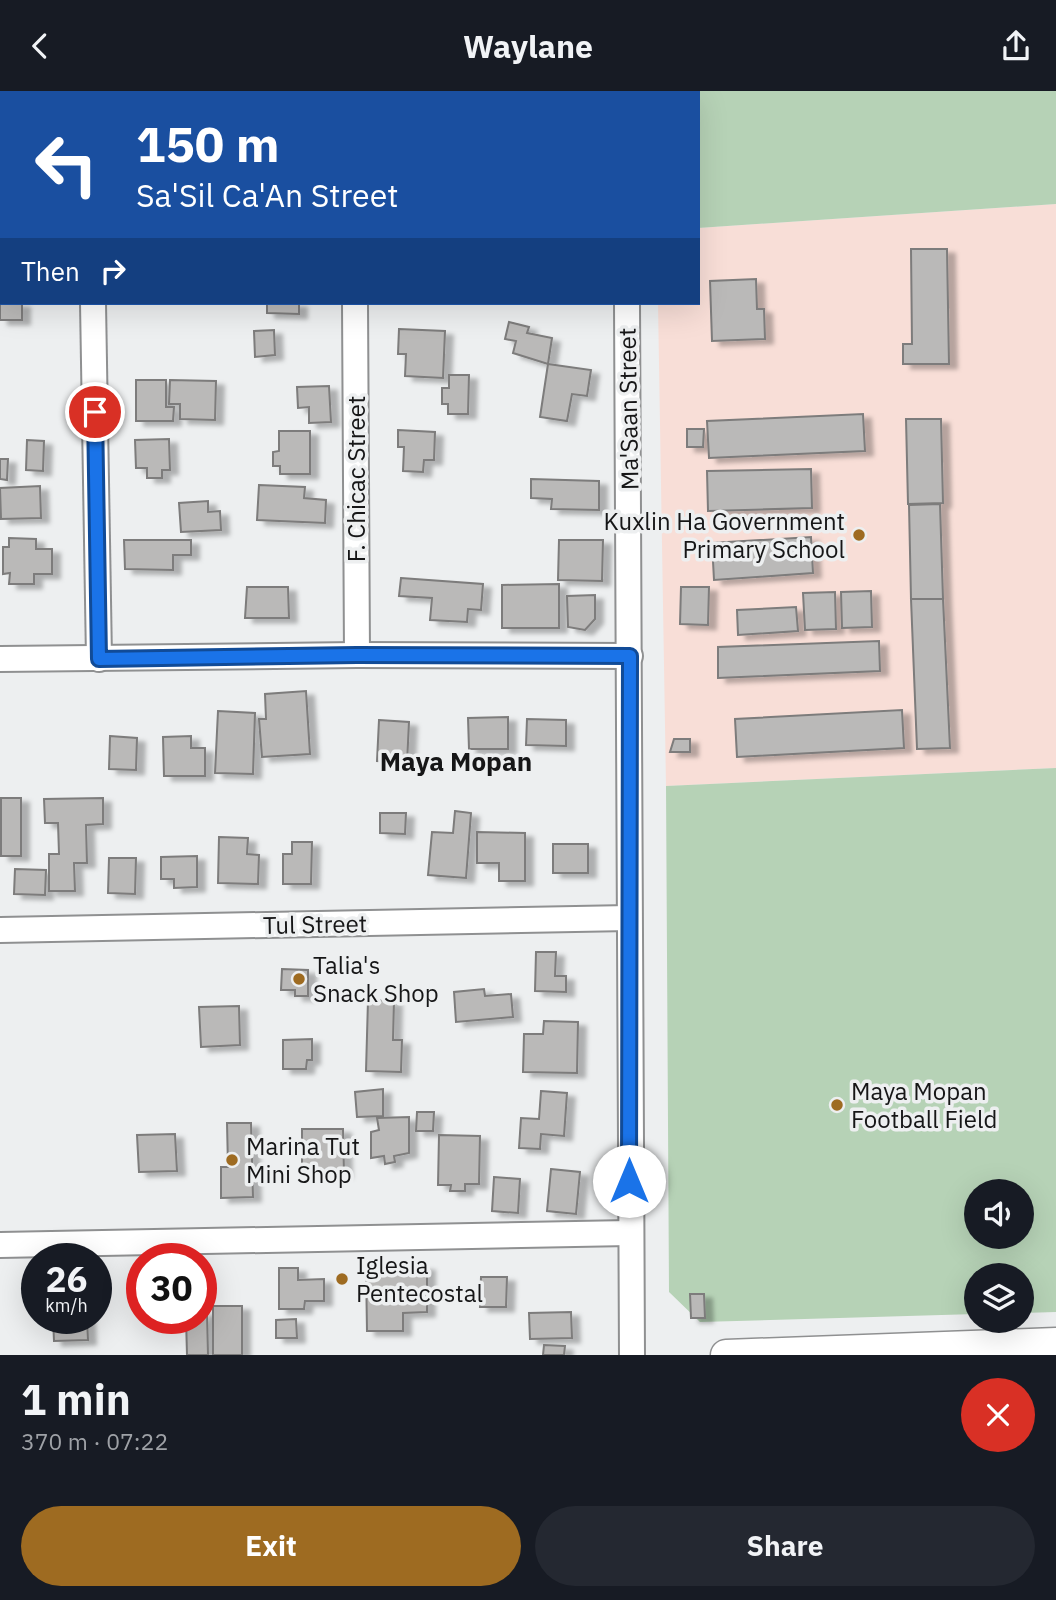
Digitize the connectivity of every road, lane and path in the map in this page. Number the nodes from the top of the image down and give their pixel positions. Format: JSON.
{"nodes":[{"id":1,"x":93,"y":305,"type":"edge"},
{"id":2,"x":355,"y":305,"type":"edge"},
{"id":3,"x":627,"y":305,"type":"edge"},
{"id":4,"x":357,"y":655,"type":"junction"},
{"id":5,"x":630,"y":656,"type":"junction"},
{"id":6,"x":0,"y":659,"type":"edge"},
{"id":7,"x":99,"y":659,"type":"junction"},
{"id":8,"x":629,"y":918,"type":"junction"},
{"id":9,"x":0,"y":930,"type":"edge"},
{"id":10,"x":629,"y":1233,"type":"junction"},
{"id":11,"x":0,"y":1245,"type":"edge"},
{"id":12,"x":1056,"y":1343,"type":"edge"},
{"id":13,"x":632,"y":1355,"type":"edge"},
{"id":14,"x":726,"y":1355,"type":"edge"}],
"edges":[{"from":1,"to":7,"type":"street"},
{"from":2,"to":4,"type":"street","name":"F. Chicac Street"},
{"from":3,"to":5,"type":"street","name":"Ma'Saan Street"},
{"from":4,"to":5,"type":"street"},
{"from":4,"to":7,"type":"street"},
{"from":5,"to":8,"type":"street","name":"Ma'Saan Street"},
{"from":6,"to":7,"type":"street"},
{"from":8,"to":9,"type":"street","name":"Tul Street"},
{"from":8,"to":10,"type":"street","name":"Ma'Saan Street"},
{"from":10,"to":11,"type":"street"},
{"from":10,"to":13,"type":"street","name":"Ma'Saan Street"},
{"from":12,"to":14,"type":"street"}]}
